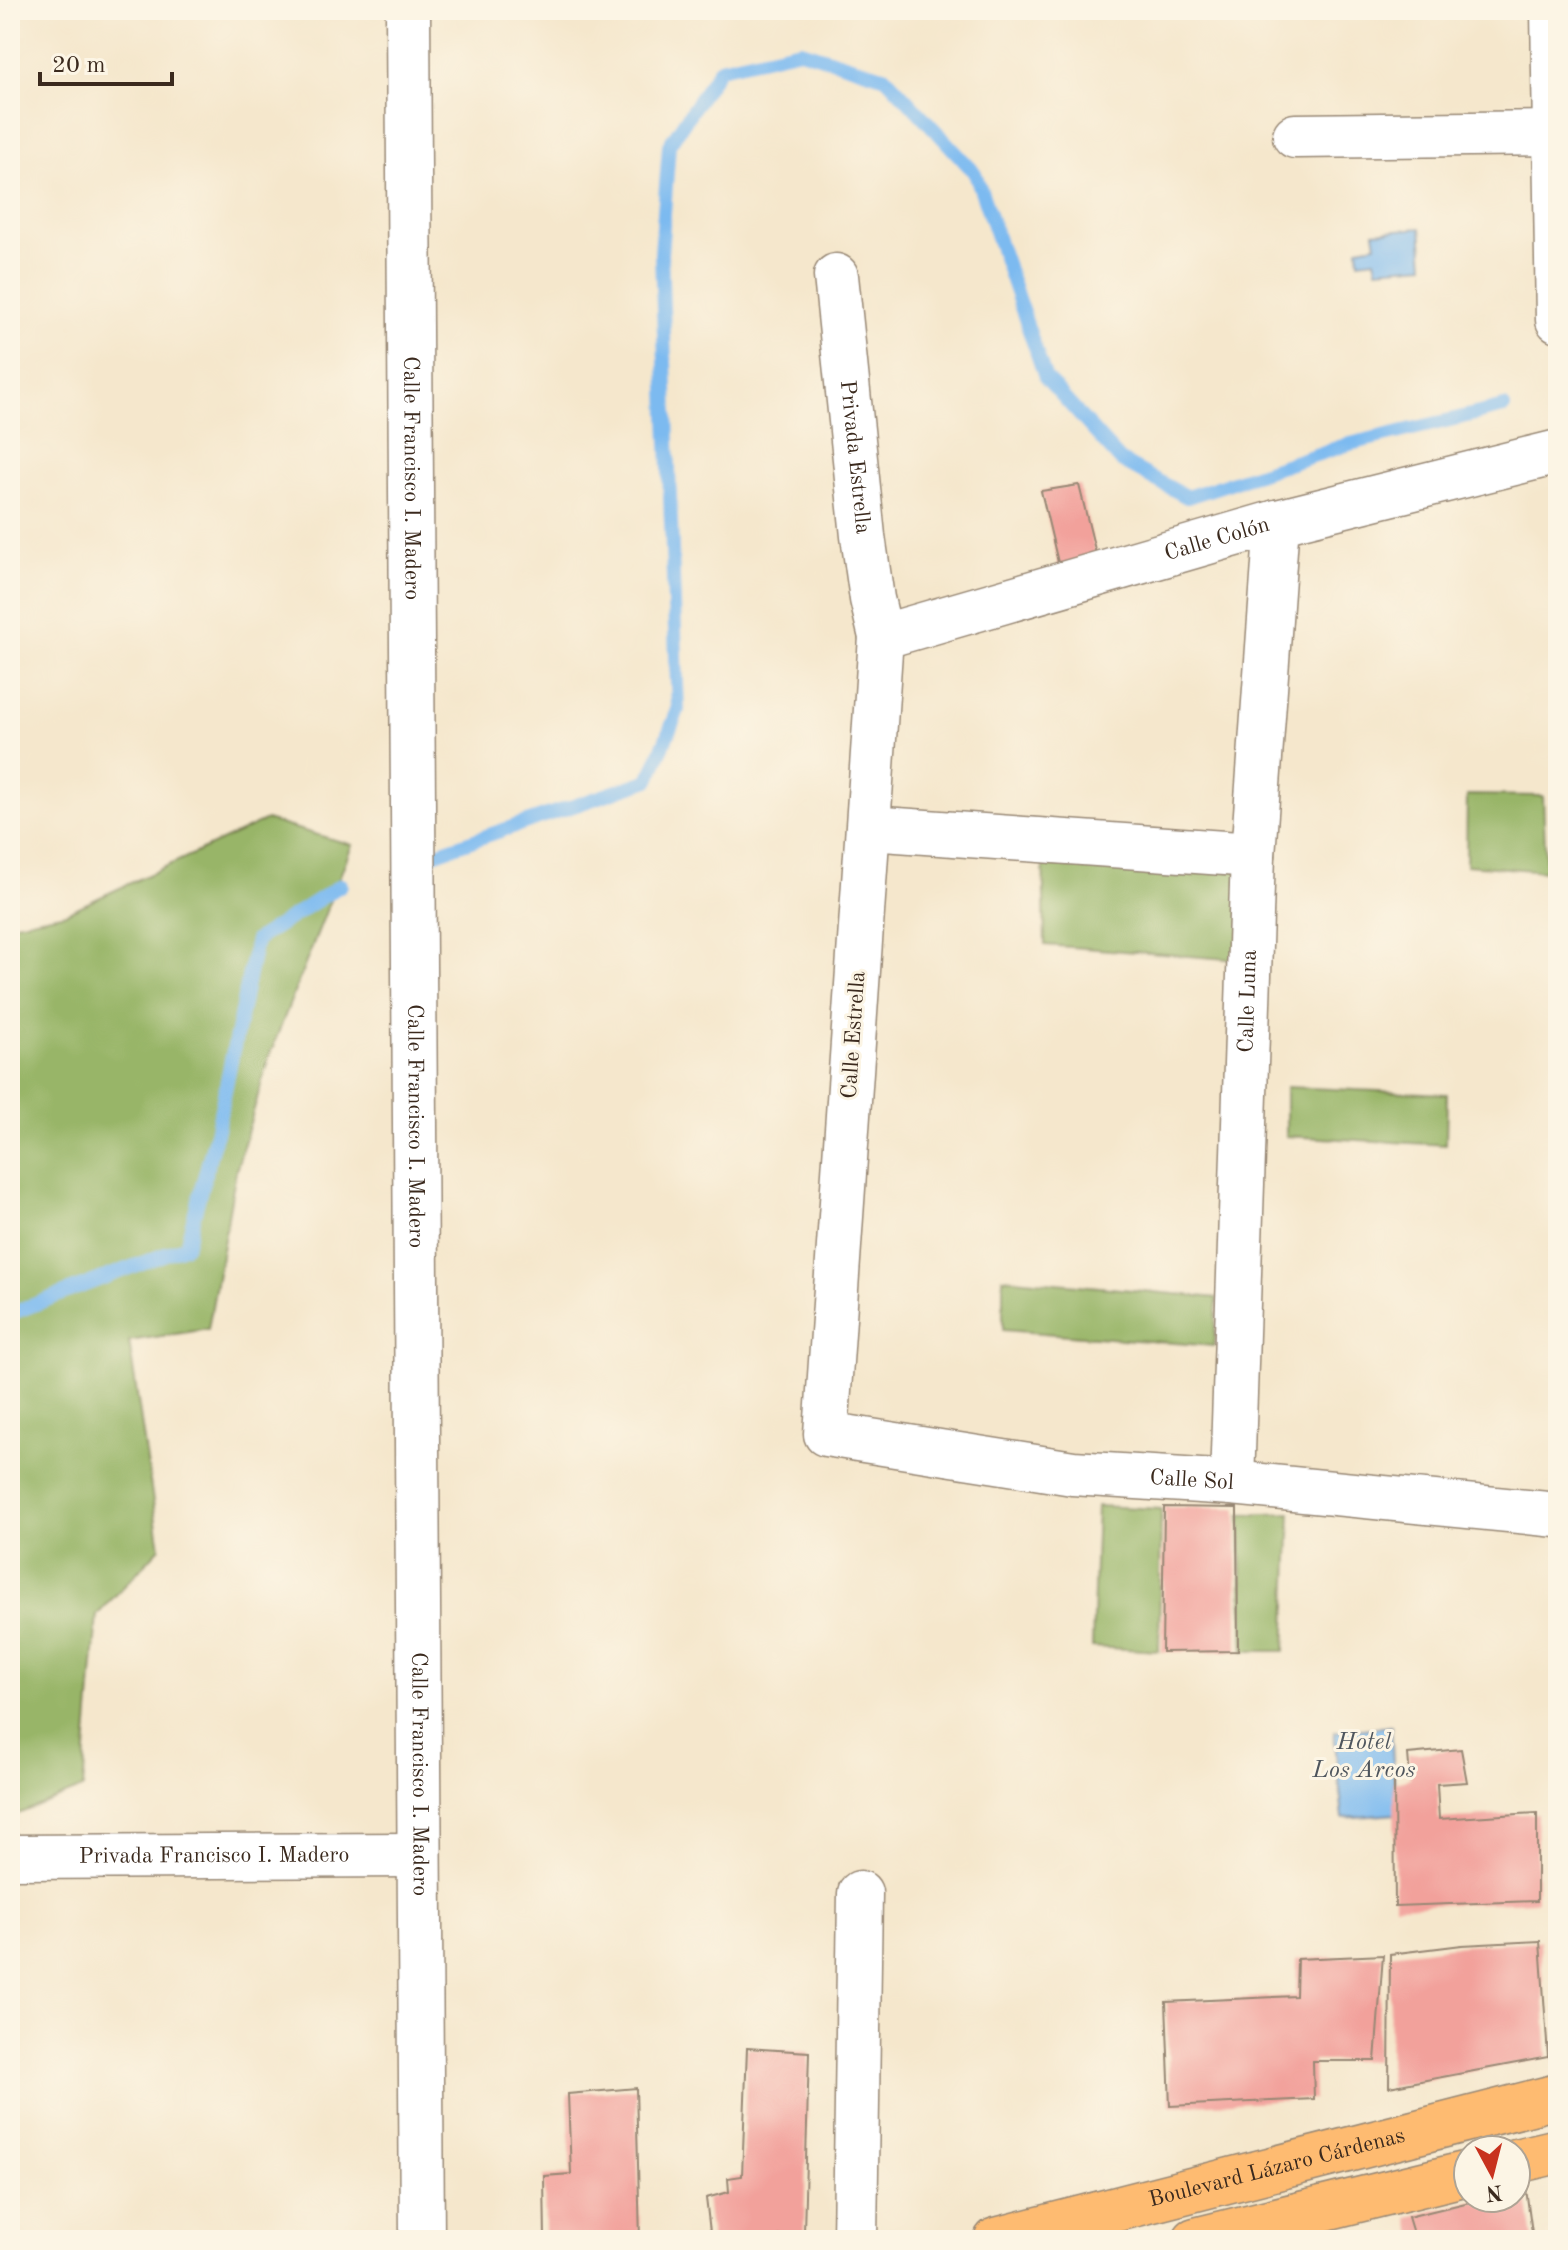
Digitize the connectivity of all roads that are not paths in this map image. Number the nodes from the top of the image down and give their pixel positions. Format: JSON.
{"nodes":[{"id":1,"x":408,"y":10,"type":"edge"},
{"id":2,"x":1553,"y":10,"type":"edge"},
{"id":3,"x":1555,"y":133,"type":"junction"},
{"id":4,"x":1295,"y":136,"type":"dead end"},
{"id":5,"x":836,"y":276,"type":"dead end"},
{"id":6,"x":1558,"y":320,"type":"edge"},
{"id":7,"x":1558,"y":452,"type":"edge"},
{"id":8,"x":1277,"y":522,"type":"junction"},
{"id":9,"x":881,"y":637,"type":"junction"},
{"id":10,"x":869,"y":828,"type":"junction"},
{"id":11,"x":1253,"y":855,"type":"junction"},
{"id":12,"x":826,"y":1434,"type":"joint"},
{"id":13,"x":1232,"y":1483,"type":"junction"},
{"id":14,"x":1558,"y":1515,"type":"edge"},
{"id":15,"x":417,"y":1855,"type":"junction"},
{"id":16,"x":10,"y":1857,"type":"edge"},
{"id":17,"x":860,"y":1893,"type":"dead end"},
{"id":18,"x":1558,"y":2096,"type":"edge"},
{"id":19,"x":1558,"y":2151,"type":"edge"},
{"id":20,"x":1532,"y":2157,"type":"edge"},
{"id":21,"x":1452,"y":2177,"type":"edge"},
{"id":22,"x":422,"y":2240,"type":"edge"},
{"id":23,"x":855,"y":2240,"type":"edge"},
{"id":24,"x":996,"y":2240,"type":"edge"},
{"id":25,"x":1195,"y":2240,"type":"edge"}],
"edges":[{"from":1,"to":15,"type":"street","name":"Calle Francisco I. Madero"},
{"from":2,"to":3,"type":"street"},
{"from":3,"to":4,"type":"street"},
{"from":3,"to":6,"type":"street"},
{"from":5,"to":9,"type":"street","name":"Privada Estrella"},
{"from":7,"to":8,"type":"street","name":"Calle Colón"},
{"from":8,"to":9,"type":"street","name":"Calle Colón"},
{"from":8,"to":11,"type":"street","name":"Calle Luna"},
{"from":9,"to":10,"type":"street","name":"Calle Estrella"},
{"from":10,"to":11,"type":"street"},
{"from":10,"to":12,"type":"street","name":"Calle Estrella"},
{"from":11,"to":13,"type":"street","name":"Calle Luna"},
{"from":12,"to":13,"type":"street","name":"Calle Sol"},
{"from":13,"to":14,"type":"street","name":"Calle Sol"},
{"from":15,"to":16,"type":"street","name":"Privada Francisco I. Madero"},
{"from":15,"to":22,"type":"street","name":"Calle Francisco I. Madero"},
{"from":17,"to":23,"type":"street"},
{"from":18,"to":24,"type":"main road","name":"Boulevard Lázaro Cárdenas"},
{"from":19,"to":20,"type":"main road"},
{"from":21,"to":25,"type":"main road"}]}
